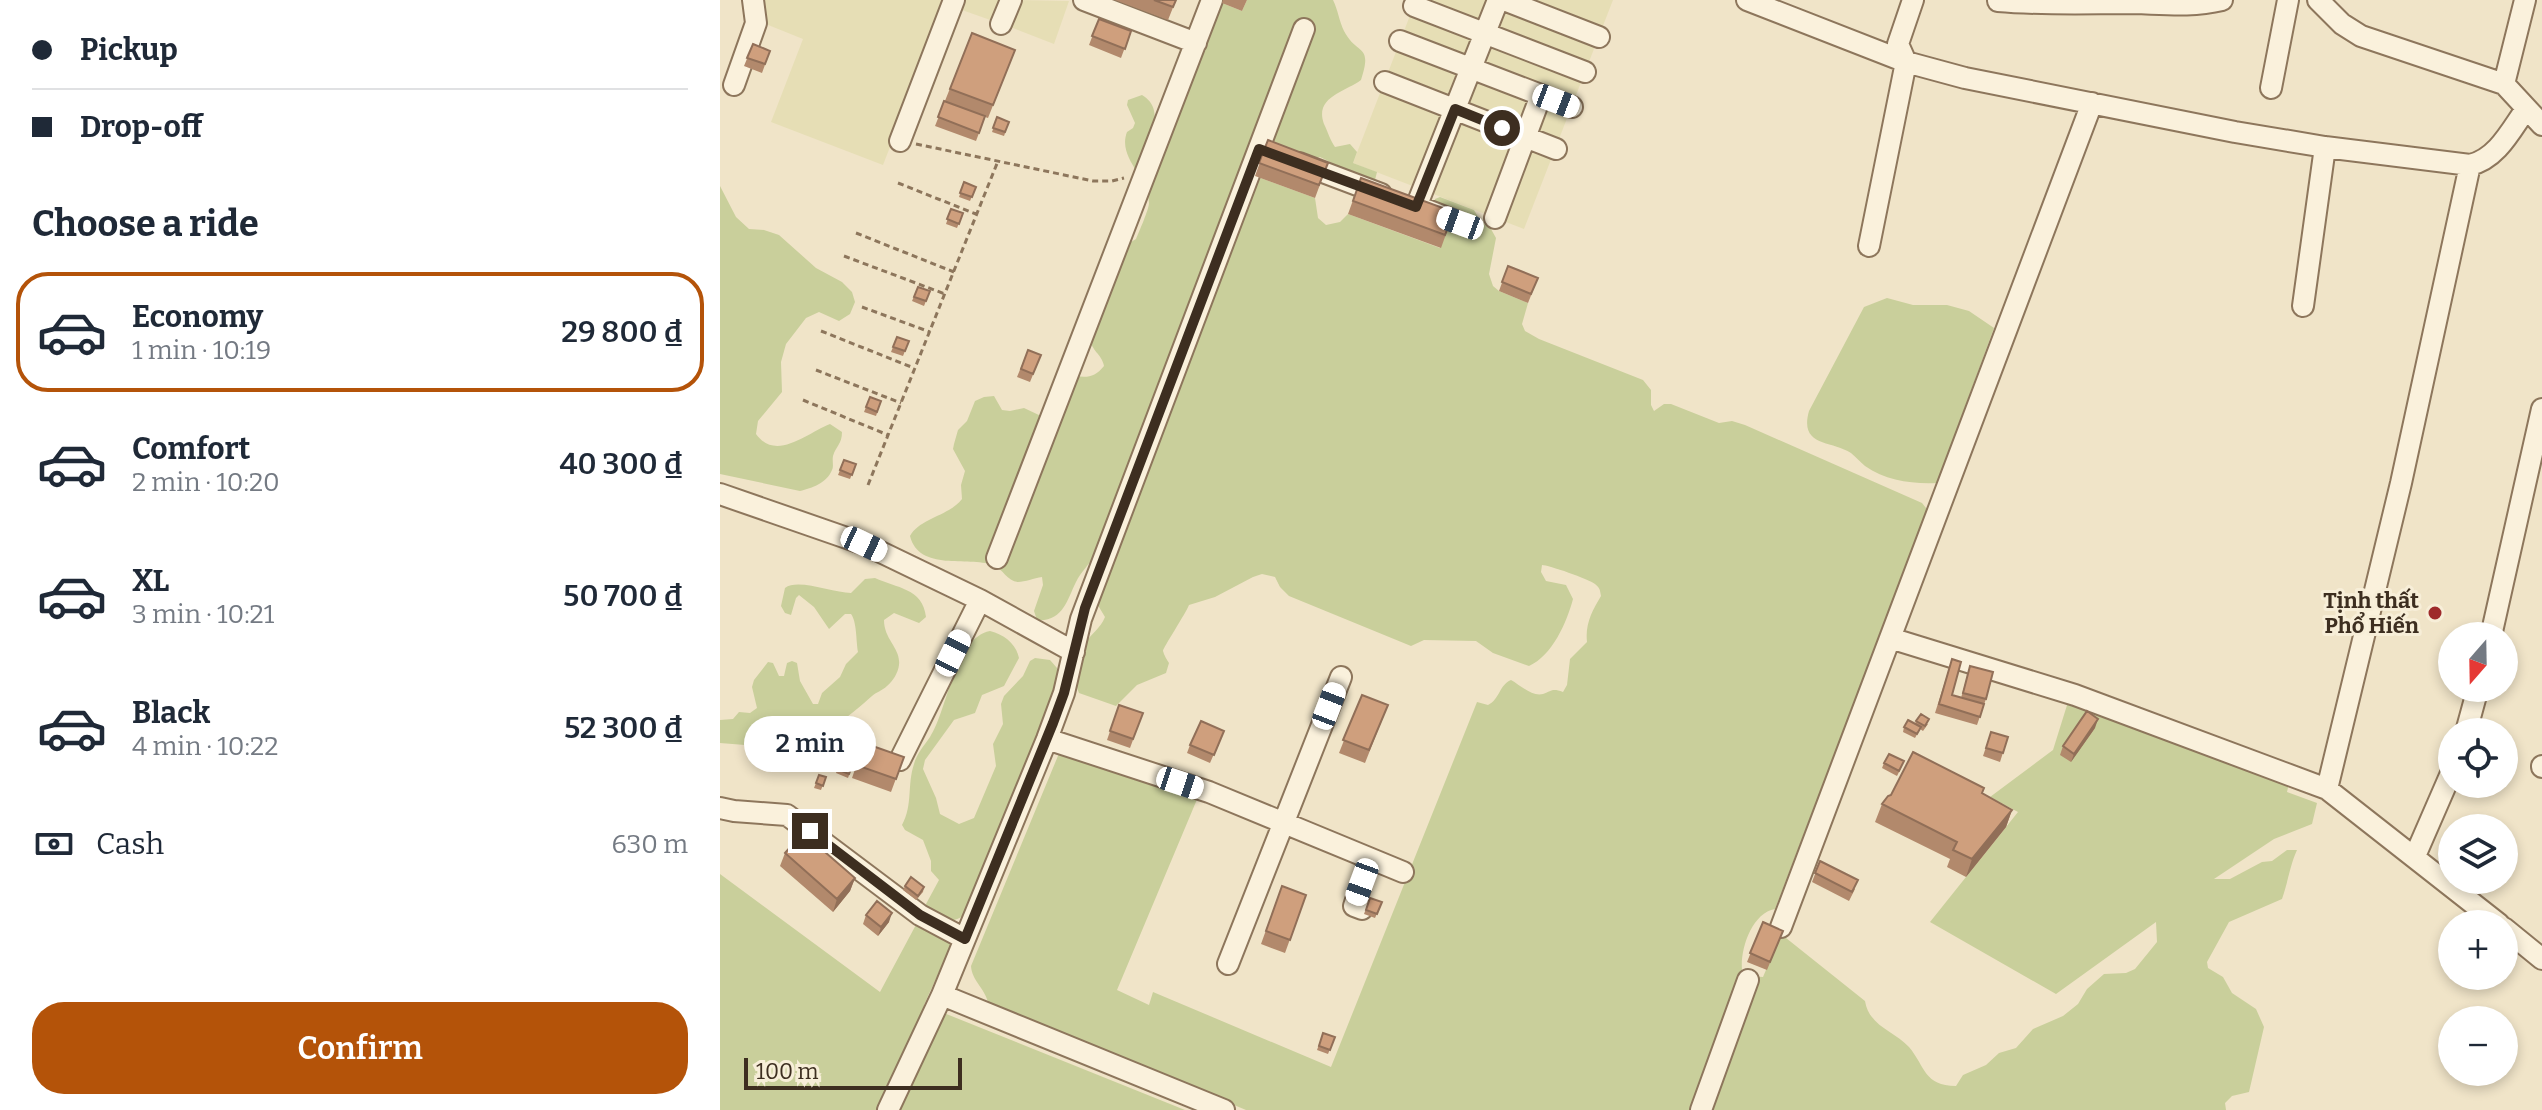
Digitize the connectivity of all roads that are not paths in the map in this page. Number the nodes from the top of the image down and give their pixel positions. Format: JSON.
{"nodes":[{"id":1,"x":753,"y":0,"type":"edge"},
{"id":2,"x":954,"y":0,"type":"edge"},
{"id":3,"x":1011,"y":0,"type":"edge"},
{"id":4,"x":1084,"y":0,"type":"edge"},
{"id":5,"x":1212,"y":0,"type":"edge"},
{"id":6,"x":1498,"y":0,"type":"edge"},
{"id":7,"x":1504,"y":0,"type":"edge"},
{"id":8,"x":1747,"y":0,"type":"edge"},
{"id":9,"x":1913,"y":0,"type":"edge"},
{"id":10,"x":2222,"y":0,"type":"edge"},
{"id":11,"x":2288,"y":0,"type":"edge"},
{"id":12,"x":2318,"y":0,"type":"edge"},
{"id":13,"x":2525,"y":0,"type":"edge"},
{"id":14,"x":1998,"y":1,"type":"edge"},
{"id":15,"x":1414,"y":6,"type":"dead end"},
{"id":16,"x":1779,"y":6,"type":"edge"},
{"id":17,"x":1001,"y":24,"type":"dead end"},
{"id":18,"x":1304,"y":29,"type":"dead end"},
{"id":19,"x":1484,"y":33,"type":"junction"},
{"id":20,"x":1599,"y":37,"type":"dead end"},
{"id":21,"x":1400,"y":41,"type":"dead end"},
{"id":22,"x":1196,"y":43,"type":"junction"},
{"id":23,"x":1906,"y":62,"type":"junction"},
{"id":24,"x":1471,"y":68,"type":"junction"},
{"id":25,"x":1585,"y":72,"type":"dead end"},
{"id":26,"x":1385,"y":82,"type":"dead end"},
{"id":27,"x":2504,"y":84,"type":"junction"},
{"id":28,"x":734,"y":85,"type":"dead end"},
{"id":29,"x":2271,"y":88,"type":"dead end"},
{"id":30,"x":1541,"y":95,"type":"junction"},
{"id":31,"x":2092,"y":103,"type":"junction"},
{"id":32,"x":1572,"y":107,"type":"dead end"},
{"id":33,"x":1455,"y":109,"type":"junction"},
{"id":34,"x":2526,"y":109,"type":"junction"},
{"id":35,"x":2542,"y":125,"type":"edge"},
{"id":36,"x":1525,"y":137,"type":"junction"},
{"id":37,"x":900,"y":141,"type":"road end"},
{"id":38,"x":2325,"y":147,"type":"junction"},
{"id":39,"x":1259,"y":149,"type":"junction"},
{"id":40,"x":1556,"y":149,"type":"dead end"},
{"id":41,"x":2470,"y":165,"type":"junction"},
{"id":42,"x":1416,"y":207,"type":"junction"},
{"id":43,"x":1495,"y":218,"type":"dead end"},
{"id":44,"x":1460,"y":223,"type":"dead end"},
{"id":45,"x":1869,"y":246,"type":"dead end"},
{"id":46,"x":2303,"y":306,"type":"dead end"},
{"id":47,"x":2542,"y":409,"type":"edge"},
{"id":48,"x":720,"y":494,"type":"edge"},
{"id":49,"x":997,"y":558,"type":"dead end"},
{"id":50,"x":980,"y":600,"type":"junction"},
{"id":51,"x":2494,"y":622,"type":"edge"},
{"id":52,"x":1890,"y":638,"type":"junction"},
{"id":53,"x":1074,"y":652,"type":"junction"},
{"id":54,"x":1341,"y":677,"type":"dead end"},
{"id":55,"x":1047,"y":739,"type":"junction"},
{"id":56,"x":900,"y":760,"type":"edge"},
{"id":57,"x":2327,"y":789,"type":"junction"},
{"id":58,"x":2440,"y":798,"type":"edge"},
{"id":59,"x":720,"y":808,"type":"edge"},
{"id":60,"x":1283,"y":823,"type":"junction"},
{"id":61,"x":2415,"y":856,"type":"junction"},
{"id":62,"x":1370,"y":859,"type":"junction"},
{"id":63,"x":1403,"y":872,"type":"dead end"},
{"id":64,"x":1362,"y":909,"type":"dead end"},
{"id":65,"x":2482,"y":910,"type":"edge"},
{"id":66,"x":1781,"y":927,"type":"edge"},
{"id":67,"x":965,"y":939,"type":"junction"},
{"id":68,"x":2518,"y":939,"type":"edge"},
{"id":69,"x":2542,"y":959,"type":"edge"},
{"id":70,"x":1228,"y":964,"type":"dead end"},
{"id":71,"x":1748,"y":980,"type":"dead end"},
{"id":72,"x":942,"y":995,"type":"junction"},
{"id":73,"x":888,"y":1110,"type":"edge"},
{"id":74,"x":1224,"y":1110,"type":"edge"},
{"id":75,"x":1701,"y":1110,"type":"edge"}],
"edges":[{"from":1,"to":28,"type":"street"},
{"from":2,"to":37,"type":"street"},
{"from":3,"to":17,"type":"street"},
{"from":4,"to":22,"type":"street"},
{"from":5,"to":22,"type":"street"},
{"from":6,"to":19,"type":"street"},
{"from":7,"to":20,"type":"street"},
{"from":8,"to":16,"type":"street"},
{"from":9,"to":23,"type":"street"},
{"from":10,"to":14,"type":"street"},
{"from":11,"to":29,"type":"street"},
{"from":12,"to":27,"type":"street"},
{"from":13,"to":27,"type":"street"},
{"from":15,"to":19,"type":"street"},
{"from":16,"to":23,"type":"street"},
{"from":18,"to":39,"type":"street"},
{"from":19,"to":24,"type":"street"},
{"from":19,"to":25,"type":"street"},
{"from":21,"to":24,"type":"street"},
{"from":22,"to":49,"type":"street"},
{"from":23,"to":31,"type":"street"},
{"from":23,"to":45,"type":"street"},
{"from":24,"to":30,"type":"street"},
{"from":24,"to":33,"type":"street"},
{"from":26,"to":33,"type":"street"},
{"from":27,"to":34,"type":"street"},
{"from":30,"to":32,"type":"street"},
{"from":30,"to":36,"type":"street"},
{"from":31,"to":38,"type":"street"},
{"from":31,"to":52,"type":"street"},
{"from":33,"to":36,"type":"street"},
{"from":33,"to":42,"type":"street"},
{"from":34,"to":35,"type":"street"},
{"from":34,"to":41,"type":"street"},
{"from":36,"to":40,"type":"street"},
{"from":36,"to":43,"type":"street"},
{"from":38,"to":41,"type":"street"},
{"from":38,"to":46,"type":"street"},
{"from":39,"to":42,"type":"street"},
{"from":39,"to":53,"type":"street"},
{"from":41,"to":57,"type":"street"},
{"from":42,"to":44,"type":"street"},
{"from":47,"to":51,"type":"street"},
{"from":48,"to":50,"type":"street"},
{"from":50,"to":53,"type":"street"},
{"from":50,"to":56,"type":"street"},
{"from":52,"to":57,"type":"street"},
{"from":52,"to":66,"type":"street"},
{"from":53,"to":55,"type":"street"},
{"from":54,"to":60,"type":"street"},
{"from":55,"to":60,"type":"street"},
{"from":55,"to":67,"type":"street"},
{"from":57,"to":61,"type":"street"},
{"from":58,"to":61,"type":"street"},
{"from":59,"to":67,"type":"street"},
{"from":60,"to":62,"type":"street"},
{"from":60,"to":70,"type":"street"},
{"from":61,"to":65,"type":"street"},
{"from":62,"to":63,"type":"street"},
{"from":62,"to":64,"type":"street"},
{"from":67,"to":72,"type":"street"},
{"from":68,"to":69,"type":"street"},
{"from":71,"to":75,"type":"street"},
{"from":72,"to":73,"type":"street"},
{"from":72,"to":74,"type":"street"}]}
